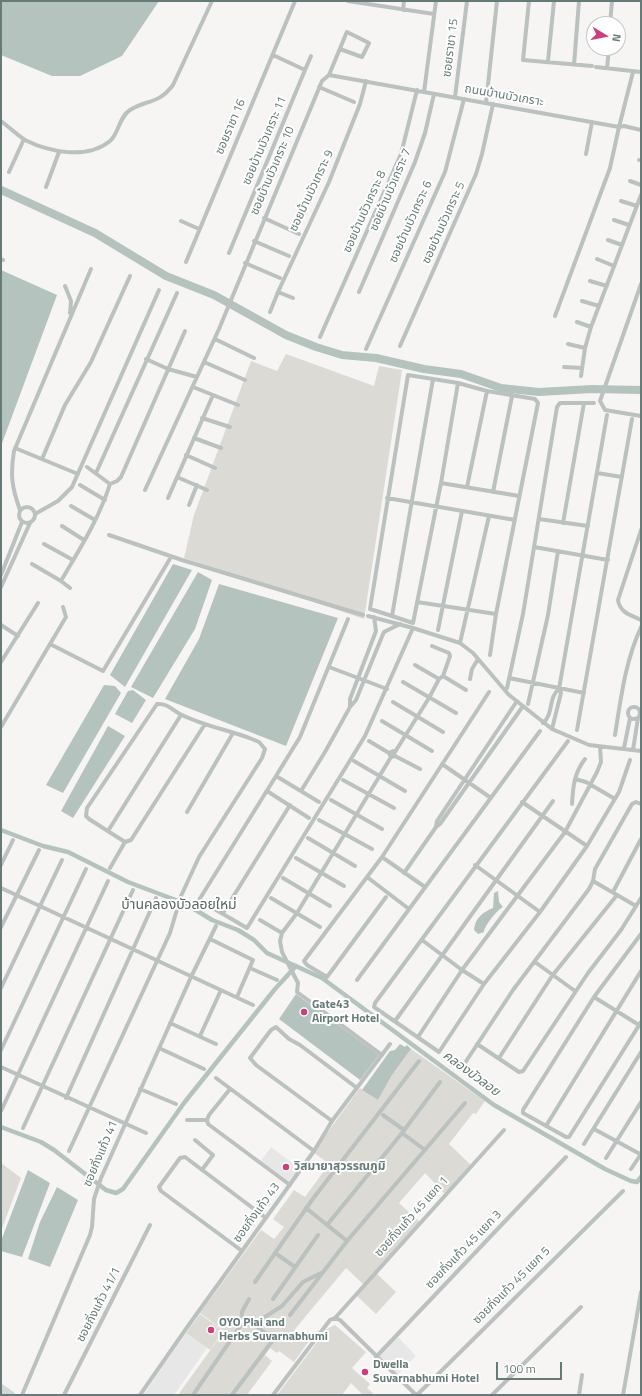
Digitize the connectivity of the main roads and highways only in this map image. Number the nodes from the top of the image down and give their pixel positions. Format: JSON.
{"nodes":[{"id":1,"x":1,"y":1388,"type":"edge"},
{"id":2,"x":12,"y":1395,"type":"edge"}],
"edges":[{"from":1,"to":2,"type":"main road"}]}
